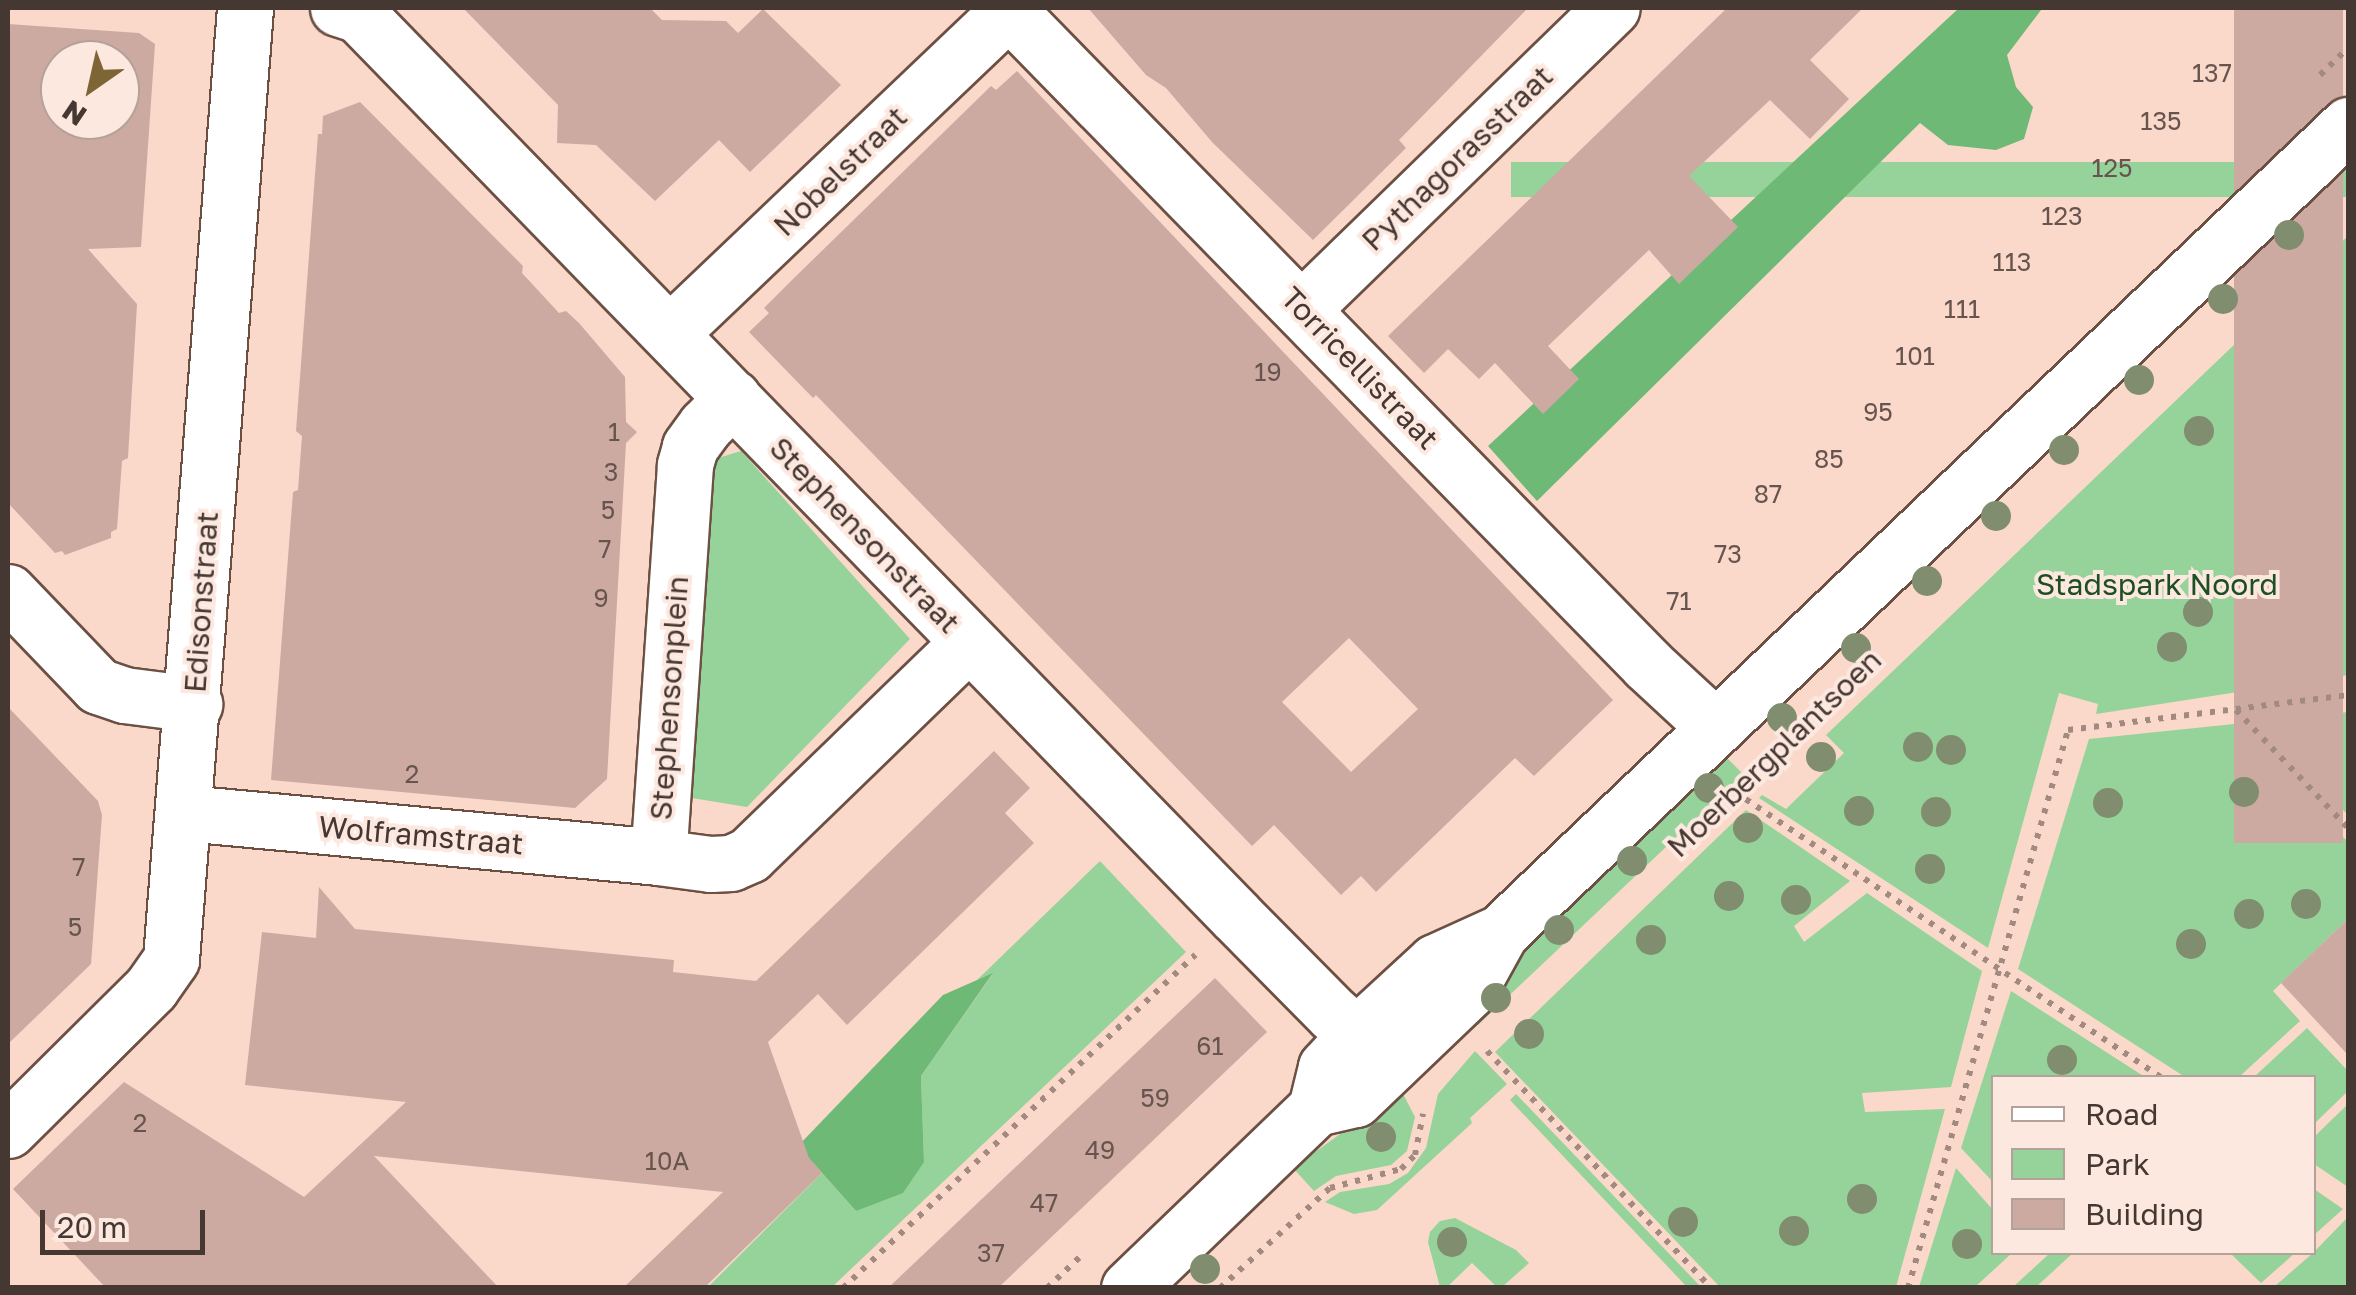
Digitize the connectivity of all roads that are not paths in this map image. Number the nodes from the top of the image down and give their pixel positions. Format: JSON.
{"nodes":[{"id":1,"x":244,"y":8,"type":"edge"},
{"id":2,"x":338,"y":8,"type":"edge"},
{"id":3,"x":1612,"y":8,"type":"edge"},
{"id":4,"x":1008,"y":9,"type":"edge"},
{"id":5,"x":2348,"y":124,"type":"edge"},
{"id":6,"x":1302,"y":309,"type":"junction"},
{"id":7,"x":671,"y":332,"type":"junction"},
{"id":8,"x":733,"y":398,"type":"junction"},
{"id":9,"x":8,"y":592,"type":"edge"},
{"id":10,"x":968,"y":642,"type":"junction"},
{"id":11,"x":194,"y":704,"type":"junction"},
{"id":12,"x":1715,"y":727,"type":"junction"},
{"id":13,"x":185,"y":813,"type":"junction"},
{"id":14,"x":658,"y":857,"type":"junction"},
{"id":15,"x":1501,"y":932,"type":"junction"},
{"id":16,"x":1390,"y":1065,"type":"junction"},
{"id":17,"x":8,"y":1130,"type":"edge"},
{"id":18,"x":1128,"y":1288,"type":"edge"}],
"edges":[{"from":1,"to":11,"type":"street","name":"Edisonstraat"},
{"from":2,"to":7,"type":"street","name":"Stephensonstraat"},
{"from":3,"to":6,"type":"street","name":"Pythagorasstraat"},
{"from":4,"to":6,"type":"street","name":"Torricellistraat"},
{"from":4,"to":7,"type":"street","name":"Nobelstraat"},
{"from":5,"to":12,"type":"street","name":"Moerbergplantsoen"},
{"from":6,"to":12,"type":"street","name":"Torricellistraat"},
{"from":7,"to":8,"type":"street","name":"Stephensonstraat"},
{"from":8,"to":10,"type":"street","name":"Stephensonstraat"},
{"from":8,"to":14,"type":"street","name":"Stephensonplein"},
{"from":9,"to":11,"type":"street"},
{"from":10,"to":14,"type":"street","name":"Stephensonplein"},
{"from":10,"to":16,"type":"street","name":"Stephensonstraat"},
{"from":11,"to":13,"type":"street","name":"Edisonstraat"},
{"from":12,"to":15,"type":"street","name":"Moerbergplantsoen"},
{"from":13,"to":14,"type":"street","name":"Wolframstraat"},
{"from":13,"to":17,"type":"street","name":"Edisonstraat"},
{"from":15,"to":16,"type":"street","name":"Moerbergplantsoen"},
{"from":15,"to":16,"type":"street","name":"Moerbergplantsoen"},
{"from":16,"to":18,"type":"street","name":"Moerbergplantsoen"}]}
